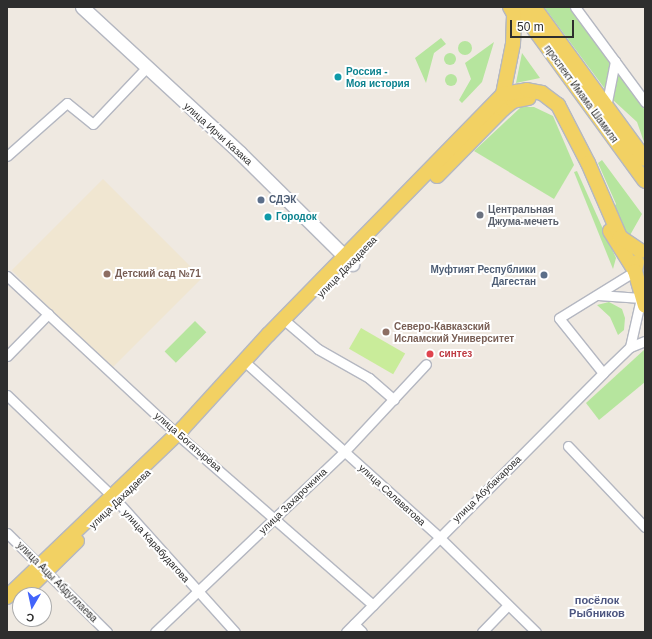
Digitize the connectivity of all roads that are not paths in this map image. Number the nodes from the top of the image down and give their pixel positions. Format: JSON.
{"nodes":[{"id":1,"x":82,"y":7,"type":"edge"},
{"id":2,"x":510,"y":7,"type":"edge"},
{"id":3,"x":518,"y":7,"type":"edge"},
{"id":4,"x":534,"y":7,"type":"edge"},
{"id":5,"x":575,"y":7,"type":"edge"},
{"id":6,"x":613,"y":59,"type":"junction"},
{"id":7,"x":147,"y":67,"type":"junction"},
{"id":8,"x":503,"y":94,"type":"junction"},
{"id":9,"x":645,"y":102,"type":"edge"},
{"id":10,"x":606,"y":107,"type":"junction"},
{"id":11,"x":7,"y":156,"type":"edge"},
{"id":12,"x":645,"y":159,"type":"edge"},
{"id":13,"x":645,"y":181,"type":"edge"},
{"id":14,"x":643,"y":248,"type":"edge"},
{"id":15,"x":348,"y":261,"type":"junction"},
{"id":16,"x":635,"y":270,"type":"junction"},
{"id":17,"x":7,"y":276,"type":"edge"},
{"id":18,"x":598,"y":295,"type":"junction"},
{"id":19,"x":643,"y":302,"type":"edge"},
{"id":20,"x":48,"y":314,"type":"junction"},
{"id":21,"x":286,"y":322,"type":"junction"},
{"id":22,"x":645,"y":341,"type":"edge"},
{"id":23,"x":630,"y":347,"type":"junction"},
{"id":24,"x":7,"y":356,"type":"edge"},
{"id":25,"x":248,"y":364,"type":"junction"},
{"id":26,"x":426,"y":364,"type":"dead end"},
{"id":27,"x":603,"y":373,"type":"junction"},
{"id":28,"x":7,"y":394,"type":"edge"},
{"id":29,"x":394,"y":400,"type":"junction"},
{"id":30,"x":180,"y":436,"type":"junction"},
{"id":31,"x":568,"y":446,"type":"dead end"},
{"id":32,"x":344,"y":452,"type":"junction"},
{"id":33,"x":113,"y":499,"type":"junction"},
{"id":34,"x":277,"y":518,"type":"junction"},
{"id":35,"x":645,"y":527,"type":"edge"},
{"id":36,"x":7,"y":533,"type":"edge"},
{"id":37,"x":438,"y":536,"type":"junction"},
{"id":38,"x":43,"y":568,"type":"junction"},
{"id":39,"x":28,"y":587,"type":"edge"},
{"id":40,"x":197,"y":591,"type":"junction"},
{"id":41,"x":7,"y":597,"type":"edge"},
{"id":42,"x":373,"y":605,"type":"junction"},
{"id":43,"x":508,"y":605,"type":"junction"},
{"id":44,"x":354,"y":624,"type":"junction"},
{"id":45,"x":107,"y":632,"type":"edge"},
{"id":46,"x":155,"y":632,"type":"edge"},
{"id":47,"x":235,"y":632,"type":"edge"},
{"id":48,"x":346,"y":632,"type":"edge"},
{"id":49,"x":362,"y":632,"type":"edge"},
{"id":50,"x":482,"y":632,"type":"edge"},
{"id":51,"x":536,"y":632,"type":"edge"}],
"edges":[{"from":1,"to":7,"type":"main road","name":"улица Ирчи Казака"},
{"from":2,"to":8,"type":"main road"},
{"from":3,"to":13,"type":"main road","name":"проспект Имама Шамиля"},
{"from":4,"to":10,"type":"main road","name":"проспект Имама Шамиля"},
{"from":5,"to":6,"type":"street"},
{"from":6,"to":9,"type":"street"},
{"from":6,"to":10,"type":"street"},
{"from":7,"to":11,"type":"street"},
{"from":7,"to":15,"type":"main road","name":"улица Ирчи Казака"},
{"from":8,"to":14,"type":"main road"},
{"from":8,"to":15,"type":"main road","name":"улица Дахадаева"},
{"from":10,"to":12,"type":"main road","name":"проспект Имама Шамиля"},
{"from":14,"to":16,"type":"main road"},
{"from":15,"to":16,"type":"main road","name":"улица Дахадаева"},
{"from":15,"to":21,"type":"main road","name":"улица Дахадаева"},
{"from":16,"to":18,"type":"street"},
{"from":16,"to":19,"type":"main road"},
{"from":17,"to":20,"type":"street","name":"улица Богатырёва"},
{"from":18,"to":19,"type":"street"},
{"from":18,"to":27,"type":"street"},
{"from":19,"to":23,"type":"street"},
{"from":20,"to":24,"type":"street"},
{"from":20,"to":30,"type":"street","name":"улица Богатырёва"},
{"from":21,"to":25,"type":"main road","name":"улица Дахадаева"},
{"from":21,"to":29,"type":"street"},
{"from":22,"to":23,"type":"street","name":"улица Абубакарова"},
{"from":23,"to":27,"type":"street","name":"улица Абубакарова"},
{"from":25,"to":30,"type":"main road","name":"улица Дахадаева"},
{"from":25,"to":32,"type":"street","name":"улица Салаватова"},
{"from":26,"to":29,"type":"street","name":"улица Захарочкина"},
{"from":27,"to":37,"type":"street","name":"улица Абубакарова"},
{"from":28,"to":33,"type":"street","name":"улица Карабудагова"},
{"from":29,"to":32,"type":"street","name":"улица Захарочкина"},
{"from":30,"to":33,"type":"main road","name":"улица Дахадаева"},
{"from":30,"to":34,"type":"street","name":"улица Богатырёва"},
{"from":31,"to":35,"type":"street"},
{"from":32,"to":34,"type":"street","name":"улица Захарочкина"},
{"from":32,"to":37,"type":"street","name":"улица Салаватова"},
{"from":33,"to":38,"type":"main road","name":"улица Дахадаева"},
{"from":33,"to":40,"type":"street","name":"улица Карабудагова"},
{"from":34,"to":40,"type":"street","name":"улица Захарочкина"},
{"from":34,"to":42,"type":"street","name":"улица Богатырёва"},
{"from":36,"to":38,"type":"street","name":"улица Ацы Абдуллаева"},
{"from":37,"to":42,"type":"street","name":"улица Абубакарова"},
{"from":37,"to":43,"type":"street","name":"улица Салаватова"},
{"from":38,"to":39,"type":"main road","name":"улица Дахадаева"},
{"from":38,"to":41,"type":"main road","name":"улица Дахадаева"},
{"from":38,"to":45,"type":"street","name":"улица Ацы Абдуллаева"},
{"from":40,"to":46,"type":"street","name":"улица Захарочкина"},
{"from":40,"to":47,"type":"street","name":"улица Карабудагова"},
{"from":42,"to":44,"type":"street","name":"улица Абубакарова"},
{"from":43,"to":50,"type":"street"},
{"from":43,"to":51,"type":"street","name":"улица Салаватова"},
{"from":44,"to":48,"type":"street","name":"улица Абубакарова"},
{"from":44,"to":49,"type":"street"}]}
